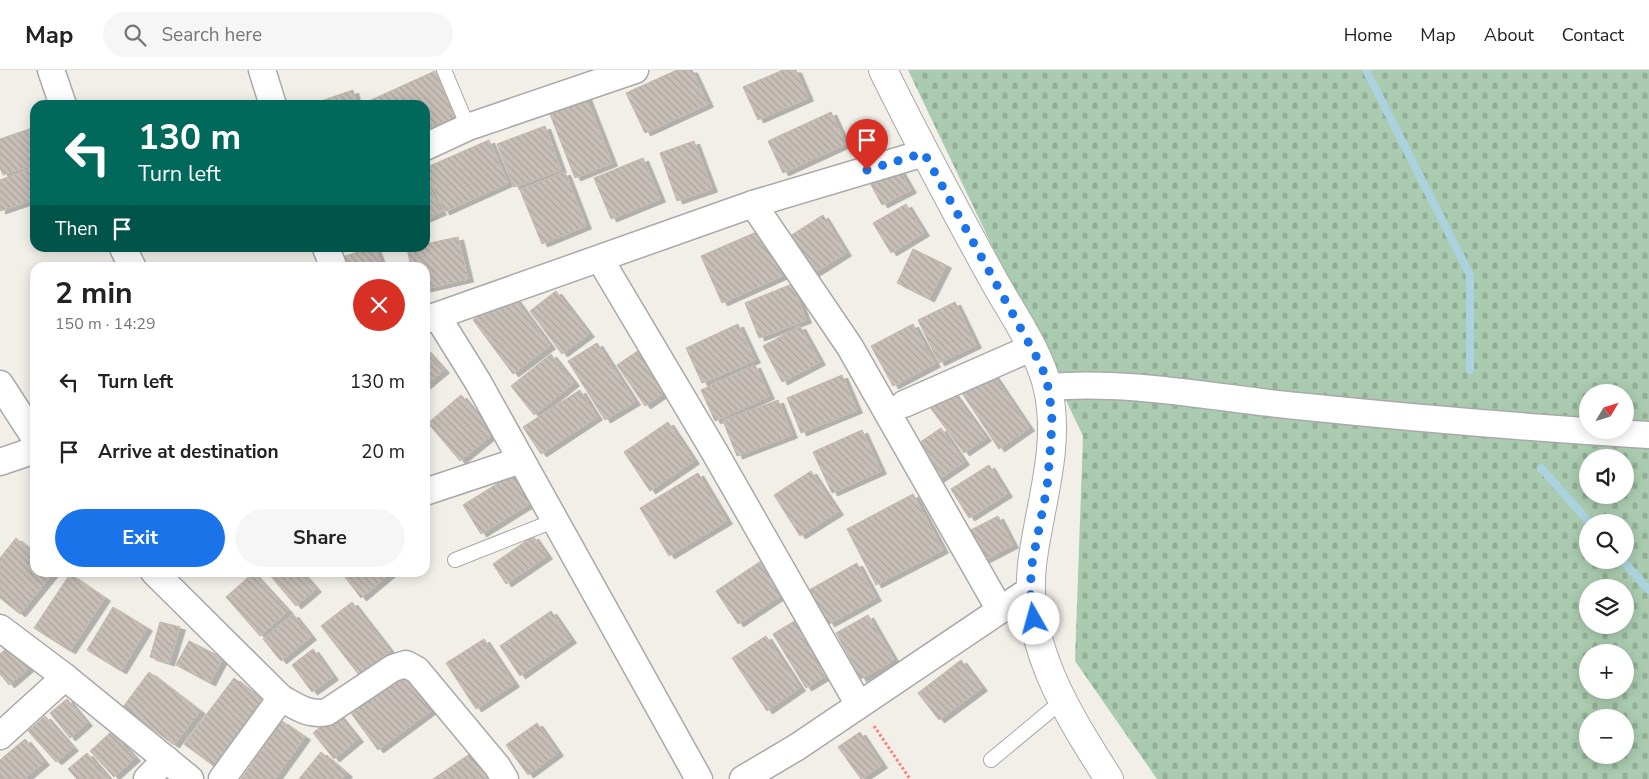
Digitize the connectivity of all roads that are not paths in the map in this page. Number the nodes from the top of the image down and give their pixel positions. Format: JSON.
{"nodes":[{"id":1,"x":50,"y":70,"type":"edge"},
{"id":2,"x":262,"y":70,"type":"edge"},
{"id":3,"x":444,"y":70,"type":"edge"},
{"id":4,"x":635,"y":70,"type":"edge"},
{"id":5,"x":883,"y":70,"type":"edge"},
{"id":6,"x":61,"y":100,"type":"edge"},
{"id":7,"x":271,"y":100,"type":"edge"},
{"id":8,"x":468,"y":127,"type":"junction"},
{"id":9,"x":430,"y":145,"type":"edge"},
{"id":10,"x":924,"y":153,"type":"junction"},
{"id":11,"x":753,"y":204,"type":"junction"},
{"id":12,"x":600,"y":258,"type":"junction"},
{"id":13,"x":431,"y":318,"type":"edge"},
{"id":14,"x":1031,"y":348,"type":"junction"},
{"id":15,"x":0,"y":384,"type":"edge"},
{"id":16,"x":1048,"y":387,"type":"junction"},
{"id":17,"x":904,"y":404,"type":"dead end"},
{"id":18,"x":30,"y":430,"type":"edge"},
{"id":19,"x":1649,"y":434,"type":"edge"},
{"id":20,"x":30,"y":452,"type":"edge"},
{"id":21,"x":521,"y":460,"type":"junction"},
{"id":22,"x":0,"y":462,"type":"edge"},
{"id":23,"x":430,"y":490,"type":"edge"},
{"id":24,"x":556,"y":520,"type":"junction"},
{"id":25,"x":455,"y":560,"type":"dead end"},
{"id":26,"x":167,"y":577,"type":"edge"},
{"id":27,"x":1030,"y":590,"type":"junction"},
{"id":28,"x":1000,"y":610,"type":"junction"},
{"id":29,"x":0,"y":628,"type":"edge"},
{"id":30,"x":65,"y":676,"type":"junction"},
{"id":31,"x":282,"y":698,"type":"junction"},
{"id":32,"x":1062,"y":701,"type":"junction"},
{"id":33,"x":859,"y":705,"type":"junction"},
{"id":34,"x":0,"y":736,"type":"edge"},
{"id":35,"x":166,"y":759,"type":"junction"},
{"id":36,"x":991,"y":760,"type":"dead end"},
{"id":37,"x":146,"y":779,"type":"edge"},
{"id":38,"x":190,"y":779,"type":"edge"},
{"id":39,"x":222,"y":779,"type":"edge"},
{"id":40,"x":505,"y":779,"type":"edge"},
{"id":41,"x":699,"y":779,"type":"edge"},
{"id":42,"x":743,"y":779,"type":"edge"},
{"id":43,"x":1109,"y":779,"type":"edge"}],
"edges":[{"from":1,"to":6,"type":"street"},
{"from":2,"to":7,"type":"street"},
{"from":3,"to":8,"type":"lane"},
{"from":4,"to":8,"type":"street"},
{"from":5,"to":10,"type":"street"},
{"from":8,"to":9,"type":"street"},
{"from":10,"to":11,"type":"street"},
{"from":10,"to":14,"type":"street"},
{"from":11,"to":12,"type":"street"},
{"from":11,"to":28,"type":"street"},
{"from":12,"to":13,"type":"street"},
{"from":12,"to":33,"type":"street"},
{"from":13,"to":21,"type":"street"},
{"from":14,"to":16,"type":"street"},
{"from":14,"to":17,"type":"street"},
{"from":15,"to":18,"type":"street"},
{"from":16,"to":19,"type":"street"},
{"from":16,"to":27,"type":"street"},
{"from":20,"to":22,"type":"street"},
{"from":21,"to":23,"type":"street"},
{"from":21,"to":24,"type":"street"},
{"from":24,"to":25,"type":"lane"},
{"from":24,"to":41,"type":"street"},
{"from":26,"to":31,"type":"street"},
{"from":27,"to":28,"type":"street"},
{"from":27,"to":32,"type":"street"},
{"from":28,"to":33,"type":"street"},
{"from":29,"to":30,"type":"street"},
{"from":30,"to":34,"type":"street"},
{"from":30,"to":35,"type":"street"},
{"from":31,"to":39,"type":"street"},
{"from":31,"to":40,"type":"street"},
{"from":32,"to":36,"type":"lane"},
{"from":32,"to":43,"type":"street"},
{"from":33,"to":42,"type":"street"},
{"from":35,"to":37,"type":"street"},
{"from":35,"to":38,"type":"street"}]}
